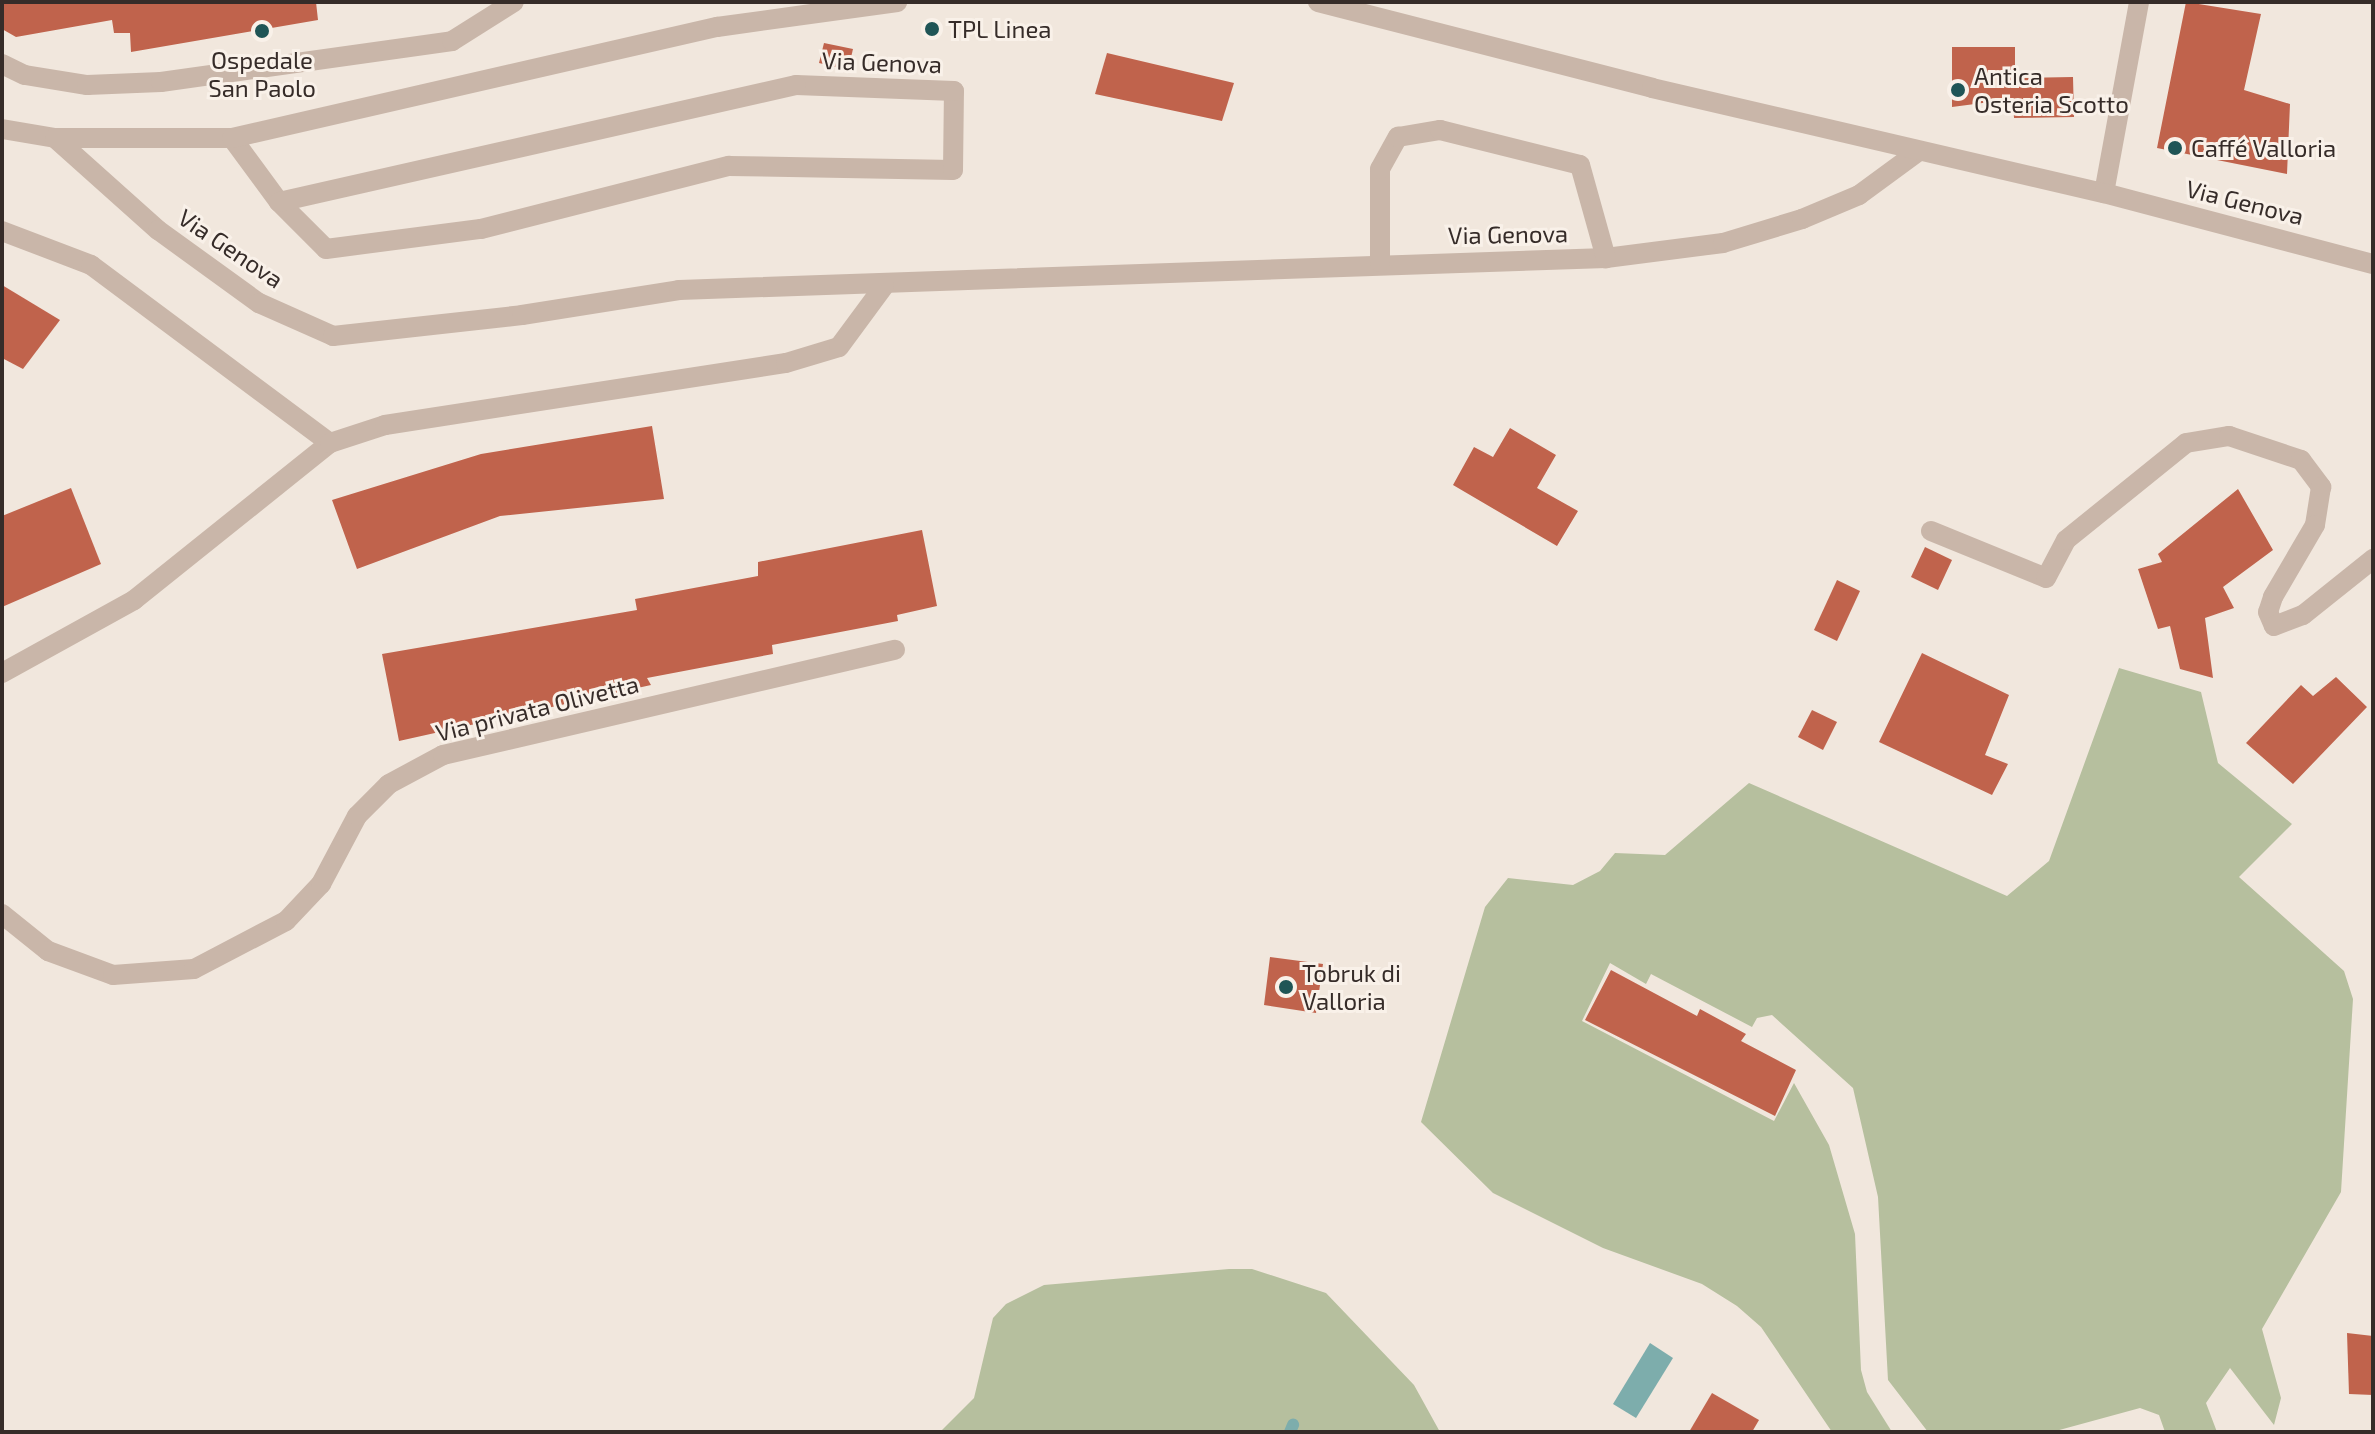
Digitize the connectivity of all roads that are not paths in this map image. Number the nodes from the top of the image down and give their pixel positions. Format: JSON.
{"nodes":[{"id":1,"x":514,"y":2,"type":"edge"},
{"id":2,"x":897,"y":2,"type":"edge"},
{"id":3,"x":1318,"y":2,"type":"edge"},
{"id":4,"x":2139,"y":2,"type":"edge"},
{"id":5,"x":2,"y":64,"type":"edge"},
{"id":6,"x":2,"y":129,"type":"edge"},
{"id":7,"x":55,"y":138,"type":"junction"},
{"id":8,"x":232,"y":138,"type":"junction"},
{"id":9,"x":1919,"y":151,"type":"junction"},
{"id":10,"x":2104,"y":193,"type":"junction"},
{"id":11,"x":279,"y":202,"type":"junction"},
{"id":12,"x":2,"y":231,"type":"edge"},
{"id":13,"x":1606,"y":258,"type":"junction"},
{"id":14,"x":1380,"y":262,"type":"junction"},
{"id":15,"x":2373,"y":264,"type":"edge"},
{"id":16,"x":884,"y":286,"type":"junction"},
{"id":17,"x":330,"y":443,"type":"junction"},
{"id":18,"x":1931,"y":531,"type":"dead end"},
{"id":19,"x":2373,"y":559,"type":"edge"},
{"id":20,"x":895,"y":650,"type":"dead end"},
{"id":21,"x":2,"y":673,"type":"edge"},
{"id":22,"x":2,"y":914,"type":"edge"}],
"edges":[{"from":1,"to":5,"type":"street"},
{"from":2,"to":8,"type":"street","name":"Via Genova"},
{"from":3,"to":9,"type":"street","name":"Via Genova"},
{"from":4,"to":10,"type":"street"},
{"from":6,"to":7,"type":"street","name":"Via Genova"},
{"from":7,"to":8,"type":"street","name":"Via Genova"},
{"from":7,"to":16,"type":"street","name":"Via Genova"},
{"from":8,"to":11,"type":"street","name":"Via Genova"},
{"from":9,"to":10,"type":"street","name":"Via Genova"},
{"from":9,"to":13,"type":"street","name":"Via Genova"},
{"from":10,"to":15,"type":"street","name":"Via Genova"},
{"from":11,"to":11,"type":"street","name":"Via Genova"},
{"from":12,"to":17,"type":"street"},
{"from":13,"to":14,"type":"street","name":"Via Genova"},
{"from":13,"to":14,"type":"street"},
{"from":14,"to":16,"type":"street","name":"Via Genova"},
{"from":16,"to":17,"type":"street"},
{"from":17,"to":21,"type":"street"},
{"from":18,"to":19,"type":"street"},
{"from":20,"to":22,"type":"street","name":"Via privata Olivetta"}]}
